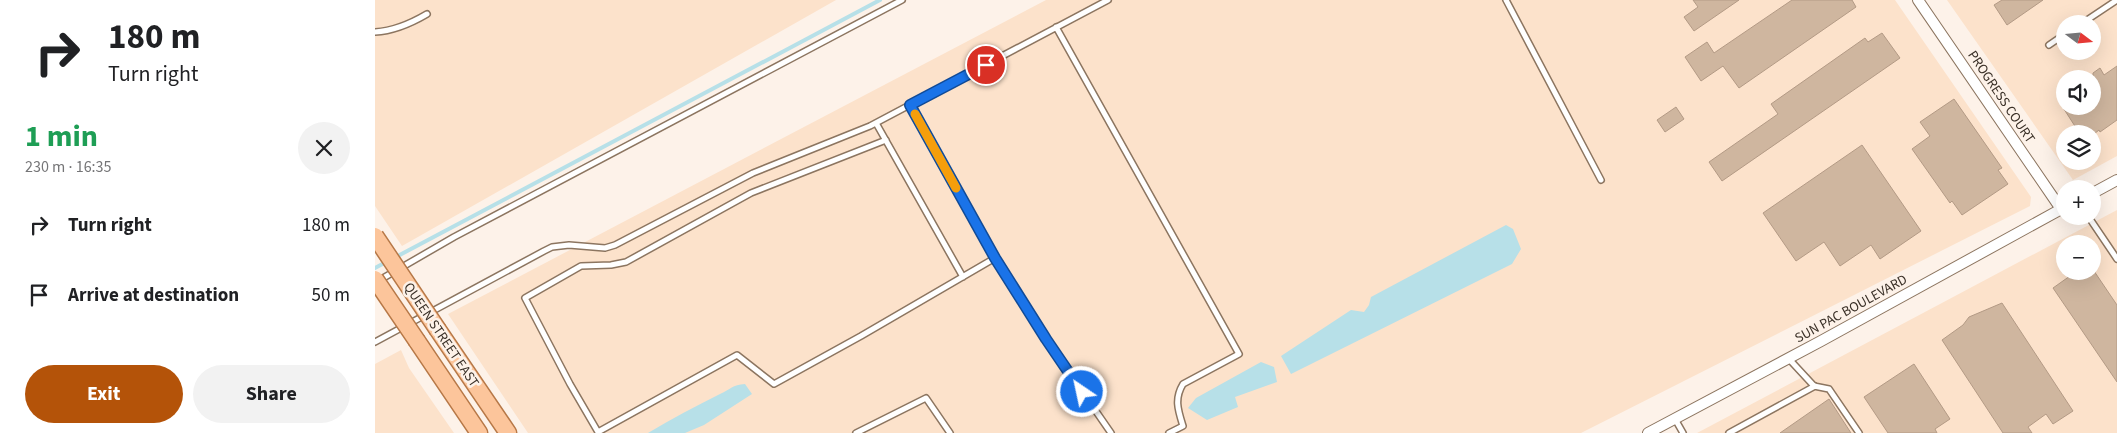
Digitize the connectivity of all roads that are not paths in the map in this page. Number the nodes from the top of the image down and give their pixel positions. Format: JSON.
{"nodes":[{"id":1,"x":902,"y":0,"type":"edge"},
{"id":2,"x":1108,"y":0,"type":"edge"},
{"id":3,"x":1506,"y":0,"type":"edge"},
{"id":4,"x":1918,"y":0,"type":"edge"},
{"id":5,"x":2117,"y":0,"type":"edge"},
{"id":6,"x":427,"y":14,"type":"dead end"},
{"id":7,"x":2094,"y":15,"type":"edge"},
{"id":8,"x":1056,"y":27,"type":"junction"},
{"id":9,"x":375,"y":32,"type":"edge"},
{"id":10,"x":2056,"y":40,"type":"edge"},
{"id":11,"x":2049,"y":45,"type":"dead end"},
{"id":12,"x":910,"y":105,"type":"junction"},
{"id":13,"x":876,"y":123,"type":"junction"},
{"id":14,"x":886,"y":140,"type":"junction"},
{"id":15,"x":1601,"y":180,"type":"dead end"},
{"id":16,"x":2117,"y":180,"type":"edge"},
{"id":17,"x":2101,"y":189,"type":"edge"},
{"id":18,"x":2056,"y":198,"type":"edge"},
{"id":19,"x":2056,"y":212,"type":"edge"},
{"id":20,"x":2094,"y":225,"type":"edge"},
{"id":21,"x":375,"y":236,"type":"edge"},
{"id":22,"x":995,"y":258,"type":"junction"},
{"id":23,"x":2117,"y":259,"type":"edge"},
{"id":24,"x":963,"y":277,"type":"junction"},
{"id":25,"x":375,"y":280,"type":"edge"},
{"id":26,"x":375,"y":342,"type":"edge"},
{"id":27,"x":1789,"y":358,"type":"junction"},
{"id":28,"x":1815,"y":386,"type":"junction"},
{"id":29,"x":1675,"y":419,"type":"junction"},
{"id":30,"x":479,"y":433,"type":"edge"},
{"id":31,"x":508,"y":433,"type":"edge"},
{"id":32,"x":856,"y":433,"type":"edge"},
{"id":33,"x":950,"y":433,"type":"edge"},
{"id":34,"x":1111,"y":433,"type":"edge"},
{"id":35,"x":1169,"y":433,"type":"edge"},
{"id":36,"x":1648,"y":433,"type":"edge"},
{"id":37,"x":1683,"y":433,"type":"edge"},
{"id":38,"x":1729,"y":433,"type":"edge"},
{"id":39,"x":1859,"y":433,"type":"edge"}],
"edges":[{"from":1,"to":25,"type":"lane"},
{"from":2,"to":8,"type":"lane"},
{"from":3,"to":15,"type":"lane"},
{"from":4,"to":18,"type":"street","name":"PROGRESS COURT"},
{"from":5,"to":7,"type":"lane"},
{"from":6,"to":9,"type":"lane"},
{"from":8,"to":12,"type":"lane"},
{"from":8,"to":35,"type":"lane"},
{"from":10,"to":11,"type":"lane"},
{"from":12,"to":13,"type":"lane"},
{"from":12,"to":22,"type":"lane"},
{"from":13,"to":14,"type":"lane"},
{"from":13,"to":26,"type":"lane"},
{"from":14,"to":24,"type":"lane"},
{"from":14,"to":24,"type":"lane"},
{"from":16,"to":17,"type":"street"},
{"from":19,"to":27,"type":"street","name":"SUN PAC BOULEVARD"},
{"from":20,"to":23,"type":"lane"},
{"from":21,"to":31,"type":"main road","name":"QUEEN STREET EAST","bridge":true},
{"from":22,"to":24,"type":"lane"},
{"from":22,"to":34,"type":"lane"},
{"from":25,"to":30,"type":"main road","name":"QUEEN STREET EAST","bridge":true},
{"from":27,"to":28,"type":"lane"},
{"from":27,"to":29,"type":"street","name":"SUN PAC BOULEVARD"},
{"from":28,"to":38,"type":"lane"},
{"from":28,"to":39,"type":"lane"},
{"from":29,"to":36,"type":"street","name":"SUN PAC BOULEVARD"},
{"from":29,"to":37,"type":"lane"},
{"from":32,"to":33,"type":"lane"}]}
